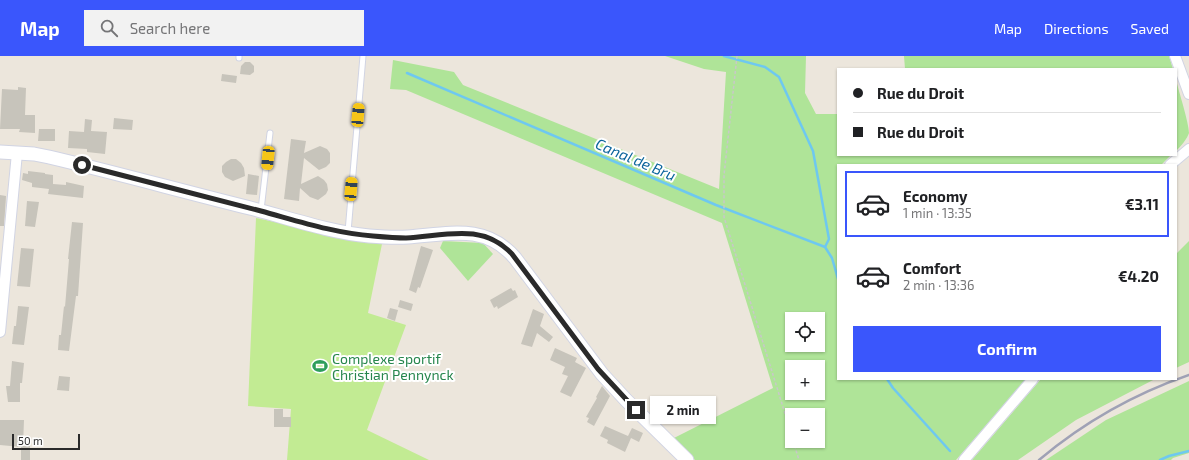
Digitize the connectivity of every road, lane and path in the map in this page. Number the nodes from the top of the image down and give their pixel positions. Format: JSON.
{"nodes":[{"id":1,"x":363,"y":56,"type":"edge"},
{"id":2,"x":1176,"y":56,"type":"edge"},
{"id":3,"x":737,"y":57,"type":"edge"},
{"id":4,"x":1189,"y":94,"type":"edge"},
{"id":5,"x":270,"y":133,"type":"dead end"},
{"id":6,"x":1189,"y":149,"type":"edge"},
{"id":7,"x":0,"y":152,"type":"edge"},
{"id":8,"x":17,"y":153,"type":"junction"},
{"id":9,"x":1171,"y":164,"type":"edge"},
{"id":10,"x":261,"y":211,"type":"junction"},
{"id":11,"x":348,"y":233,"type":"junction"},
{"id":12,"x":0,"y":332,"type":"edge"},
{"id":13,"x":1032,"y":380,"type":"edge"},
{"id":14,"x":785,"y":414,"type":"edge"},
{"id":15,"x":796,"y":448,"type":"edge"},
{"id":16,"x":687,"y":460,"type":"edge"},
{"id":17,"x":799,"y":460,"type":"edge"},
{"id":18,"x":964,"y":460,"type":"edge"}],
"edges":[{"from":1,"to":11,"type":"lane"},
{"from":2,"to":4,"type":"street"},
{"from":3,"to":14,"type":"path"},
{"from":5,"to":10,"type":"lane"},
{"from":6,"to":9,"type":"street"},
{"from":7,"to":8,"type":"street"},
{"from":8,"to":10,"type":"street"},
{"from":8,"to":12,"type":"street"},
{"from":10,"to":11,"type":"street"},
{"from":11,"to":16,"type":"street"},
{"from":13,"to":18,"type":"street"},
{"from":15,"to":17,"type":"path"}]}
